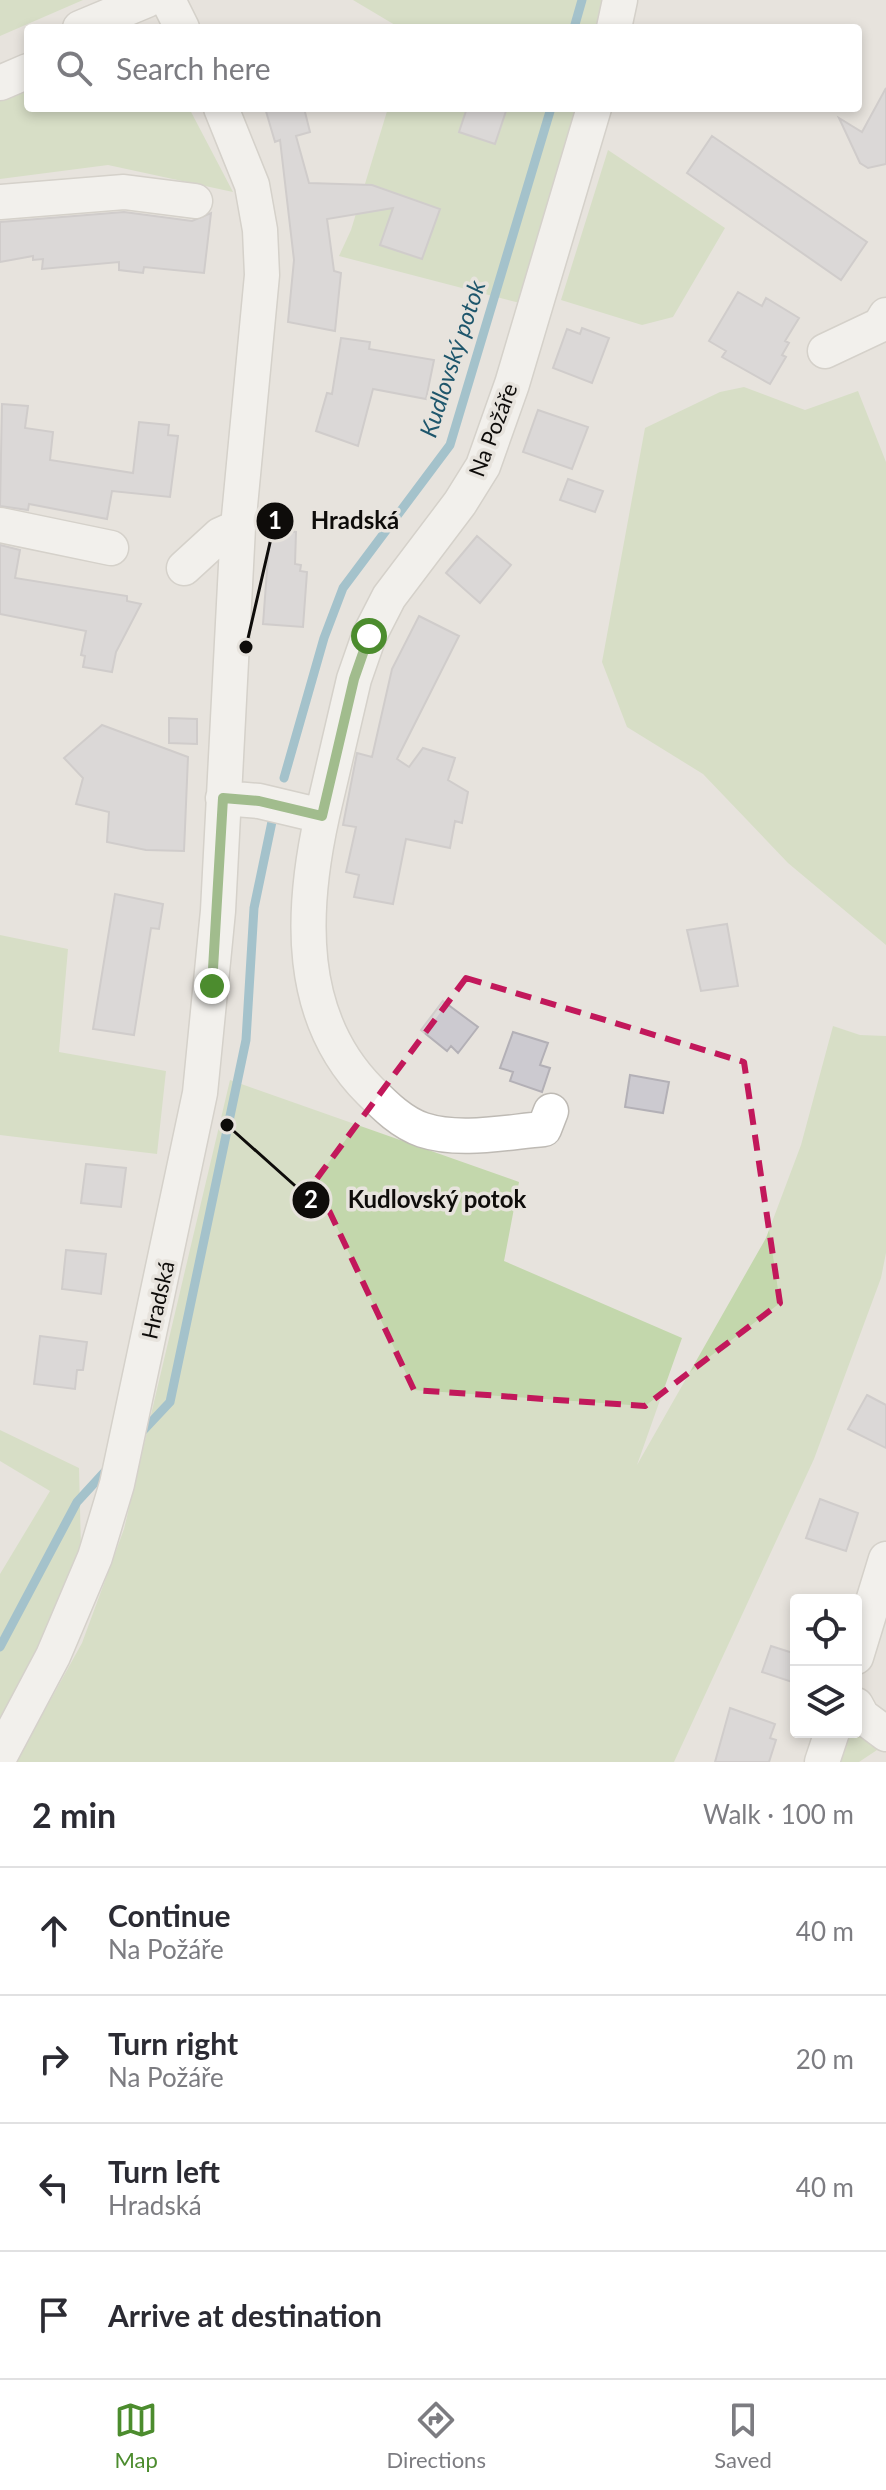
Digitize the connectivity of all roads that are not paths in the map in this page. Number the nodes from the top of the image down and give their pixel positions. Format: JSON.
{"nodes":[{"id":1,"x":147,"y":0,"type":"edge"},
{"id":2,"x":168,"y":0,"type":"edge"},
{"id":3,"x":620,"y":0,"type":"edge"},
{"id":4,"x":94,"y":24,"type":"edge"},
{"id":5,"x":180,"y":24,"type":"edge"},
{"id":6,"x":615,"y":24,"type":"edge"},
{"id":7,"x":24,"y":52,"type":"edge"},
{"id":8,"x":0,"y":62,"type":"edge"},
{"id":9,"x":24,"y":73,"type":"edge"},
{"id":10,"x":0,"y":83,"type":"edge"},
{"id":11,"x":223,"y":112,"type":"edge"},
{"id":12,"x":593,"y":112,"type":"edge"},
{"id":13,"x":195,"y":201,"type":"dead end"},
{"id":14,"x":0,"y":202,"type":"edge"},
{"id":15,"x":886,"y":315,"type":"edge"},
{"id":16,"x":825,"y":351,"type":"dead end"},
{"id":17,"x":0,"y":525,"type":"edge"},
{"id":18,"x":238,"y":527,"type":"junction"},
{"id":19,"x":111,"y":548,"type":"dead end"},
{"id":20,"x":184,"y":568,"type":"dead end"},
{"id":21,"x":223,"y":798,"type":"junction"},
{"id":22,"x":291,"y":809,"type":"junction"},
{"id":23,"x":551,"y":1111,"type":"dead end"},
{"id":24,"x":886,"y":1559,"type":"edge"},
{"id":25,"x":862,"y":1637,"type":"edge"},
{"id":26,"x":862,"y":1716,"type":"edge"},
{"id":27,"x":886,"y":1734,"type":"edge"},
{"id":28,"x":830,"y":1738,"type":"edge"},
{"id":29,"x":0,"y":1756,"type":"edge"},
{"id":30,"x":822,"y":1762,"type":"edge"}],
"edges":[{"from":1,"to":4,"type":"street"},
{"from":2,"to":5,"type":"street"},
{"from":3,"to":6,"type":"street"},
{"from":7,"to":8,"type":"street"},
{"from":9,"to":10,"type":"street"},
{"from":11,"to":18,"type":"street","name":"Hradská"},
{"from":12,"to":22,"type":"street","name":"Na Požáře"},
{"from":13,"to":14,"type":"street"},
{"from":15,"to":16,"type":"street"},
{"from":17,"to":19,"type":"street"},
{"from":18,"to":20,"type":"street"},
{"from":18,"to":21,"type":"street","name":"Hradská"},
{"from":21,"to":22,"type":"street"},
{"from":21,"to":29,"type":"street","name":"Hradská"},
{"from":22,"to":23,"type":"street","name":"Na Požáře"},
{"from":24,"to":25,"type":"street"},
{"from":26,"to":27,"type":"street"},
{"from":28,"to":30,"type":"street"}]}
